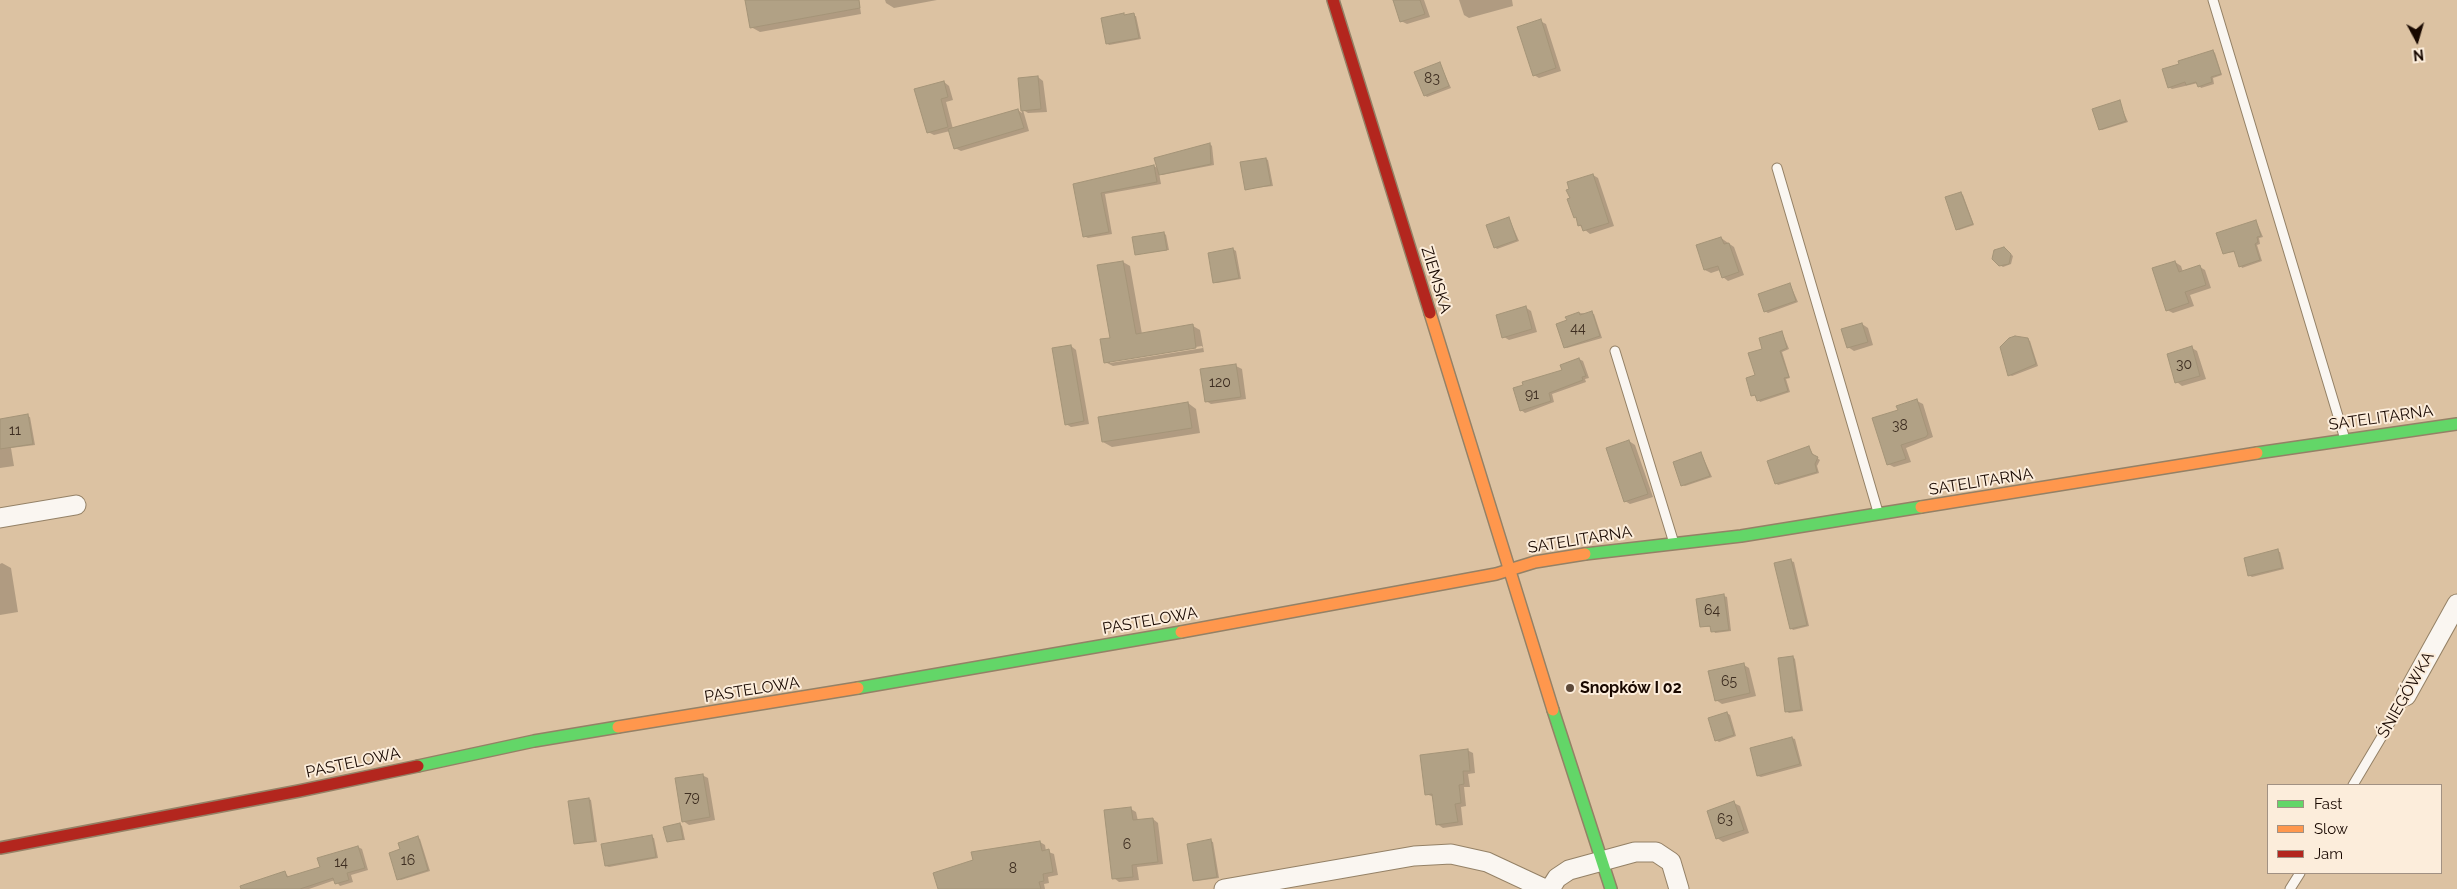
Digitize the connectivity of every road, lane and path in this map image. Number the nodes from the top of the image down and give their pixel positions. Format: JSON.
{"nodes":[{"id":1,"x":1333,"y":0,"type":"edge"},
{"id":2,"x":2213,"y":0,"type":"edge"},
{"id":3,"x":1777,"y":168,"type":"dead end"},
{"id":4,"x":1615,"y":351,"type":"dead end"},
{"id":5,"x":2457,"y":424,"type":"edge"},
{"id":6,"x":2345,"y":439,"type":"junction"},
{"id":7,"x":76,"y":505,"type":"dead end"},
{"id":8,"x":1879,"y":514,"type":"junction"},
{"id":9,"x":0,"y":518,"type":"edge"},
{"id":10,"x":1674,"y":543,"type":"junction"},
{"id":11,"x":1510,"y":570,"type":"junction"},
{"id":12,"x":2457,"y":604,"type":"edge"},
{"id":13,"x":2406,"y":696,"type":"joint"},
{"id":14,"x":2354,"y":784,"type":"edge"},
{"id":15,"x":0,"y":848,"type":"edge"},
{"id":16,"x":1602,"y":861,"type":"junction"},
{"id":17,"x":2299,"y":874,"type":"edge"},
{"id":18,"x":1224,"y":889,"type":"edge"},
{"id":19,"x":1545,"y":889,"type":"edge"},
{"id":20,"x":1550,"y":889,"type":"edge"},
{"id":21,"x":1611,"y":889,"type":"edge"},
{"id":22,"x":1679,"y":889,"type":"edge"},
{"id":23,"x":2290,"y":889,"type":"edge"}],
"edges":[{"from":1,"to":11,"type":"street","name":"ZIEMSKA"},
{"from":2,"to":6,"type":"lane"},
{"from":3,"to":8,"type":"lane"},
{"from":4,"to":10,"type":"lane"},
{"from":5,"to":6,"type":"street","name":"SATELITARNA"},
{"from":6,"to":8,"type":"street","name":"SATELITARNA"},
{"from":7,"to":9,"type":"street"},
{"from":8,"to":10,"type":"street","name":"SATELITARNA"},
{"from":10,"to":11,"type":"street","name":"SATELITARNA"},
{"from":11,"to":15,"type":"street","name":"PASTELOWA"},
{"from":11,"to":16,"type":"street","name":"ZIEMSKA"},
{"from":12,"to":13,"type":"street","name":"ŚNIEGÓWKA"},
{"from":13,"to":14,"type":"lane","name":"ŚNIEGÓWKA"},
{"from":16,"to":20,"type":"street"},
{"from":16,"to":21,"type":"street","name":"ZIEMSKA"},
{"from":16,"to":22,"type":"street"},
{"from":17,"to":23,"type":"lane"},
{"from":18,"to":19,"type":"street"}]}
